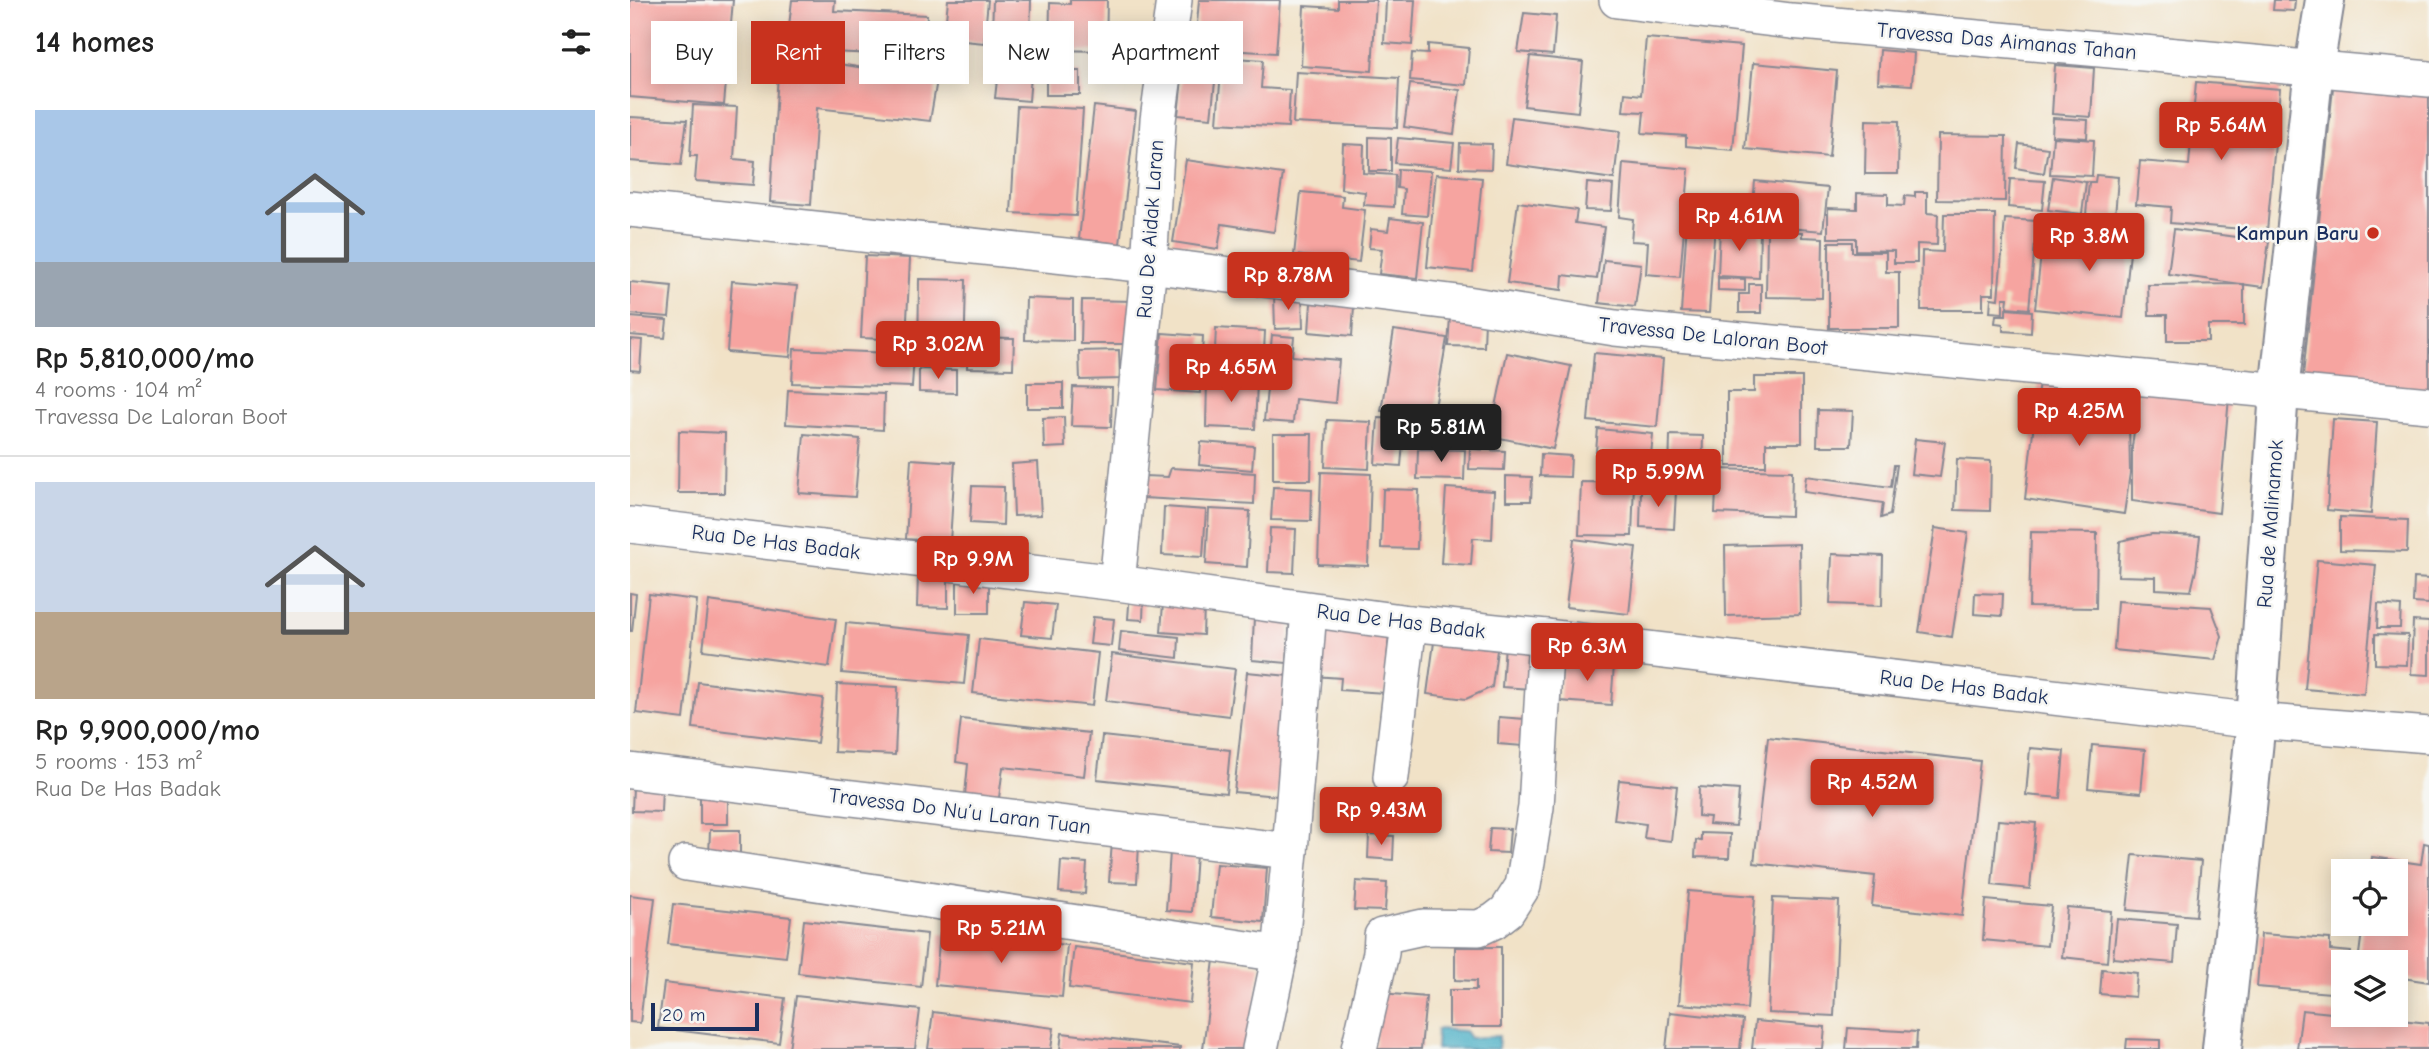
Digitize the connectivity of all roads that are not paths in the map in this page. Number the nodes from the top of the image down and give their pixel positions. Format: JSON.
{"nodes":[{"id":1,"x":1174,"y":0,"type":"edge"},
{"id":2,"x":1616,"y":0,"type":"edge"},
{"id":3,"x":2325,"y":0,"type":"edge"},
{"id":4,"x":2314,"y":68,"type":"junction"},
{"id":5,"x":2429,"y":79,"type":"edge"},
{"id":6,"x":630,"y":209,"type":"edge"},
{"id":7,"x":1149,"y":265,"type":"junction"},
{"id":8,"x":2279,"y":392,"type":"junction"},
{"id":9,"x":2429,"y":405,"type":"edge"},
{"id":10,"x":630,"y":525,"type":"edge"},
{"id":11,"x":1117,"y":583,"type":"junction"},
{"id":12,"x":1309,"y":610,"type":"junction"},
{"id":13,"x":1409,"y":624,"type":"junction"},
{"id":14,"x":1546,"y":637,"type":"junction"},
{"id":15,"x":2256,"y":721,"type":"junction"},
{"id":16,"x":2429,"y":735,"type":"edge"},
{"id":17,"x":630,"y":771,"type":"edge"},
{"id":18,"x":1391,"y":777,"type":"dead end"},
{"id":19,"x":1290,"y":851,"type":"junction"},
{"id":20,"x":686,"y":863,"type":"dead end"},
{"id":21,"x":1280,"y":954,"type":"junction"},
{"id":22,"x":1260,"y":1049,"type":"edge"},
{"id":23,"x":1359,"y":1049,"type":"edge"},
{"id":24,"x":2222,"y":1049,"type":"edge"}],
"edges":[{"from":1,"to":7,"type":"street","name":"Rua De Aidak Laran"},
{"from":2,"to":4,"type":"street","name":"Travessa Das Aimanas Tahan"},
{"from":3,"to":4,"type":"street","name":"Rua de Malinamok"},
{"from":4,"to":5,"type":"street","name":"Travessa Das Aimanas Tahan"},
{"from":4,"to":8,"type":"street","name":"Rua de Malinamok"},
{"from":6,"to":7,"type":"street","name":"Travessa De Laloran Boot"},
{"from":7,"to":8,"type":"street","name":"Travessa De Laloran Boot"},
{"from":7,"to":11,"type":"street","name":"Rua De Aidak Laran"},
{"from":8,"to":9,"type":"street","name":"Travessa De Laloran Boot"},
{"from":8,"to":15,"type":"street","name":"Rua de Malinamok"},
{"from":10,"to":11,"type":"street","name":"Rua De Has Badak"},
{"from":11,"to":12,"type":"street","name":"Rua De Has Badak"},
{"from":12,"to":13,"type":"street","name":"Rua De Has Badak"},
{"from":12,"to":19,"type":"street"},
{"from":13,"to":14,"type":"street","name":"Rua De Has Badak"},
{"from":13,"to":18,"type":"street"},
{"from":14,"to":15,"type":"street","name":"Rua De Has Badak"},
{"from":14,"to":23,"type":"street"},
{"from":15,"to":16,"type":"street","name":"Rua De Has Badak"},
{"from":15,"to":24,"type":"street","name":"Rua de Malinamok"},
{"from":17,"to":19,"type":"street","name":"Travessa Do Nu’u Laran Tuan"},
{"from":19,"to":21,"type":"street"},
{"from":20,"to":21,"type":"street"},
{"from":21,"to":22,"type":"street"}]}
